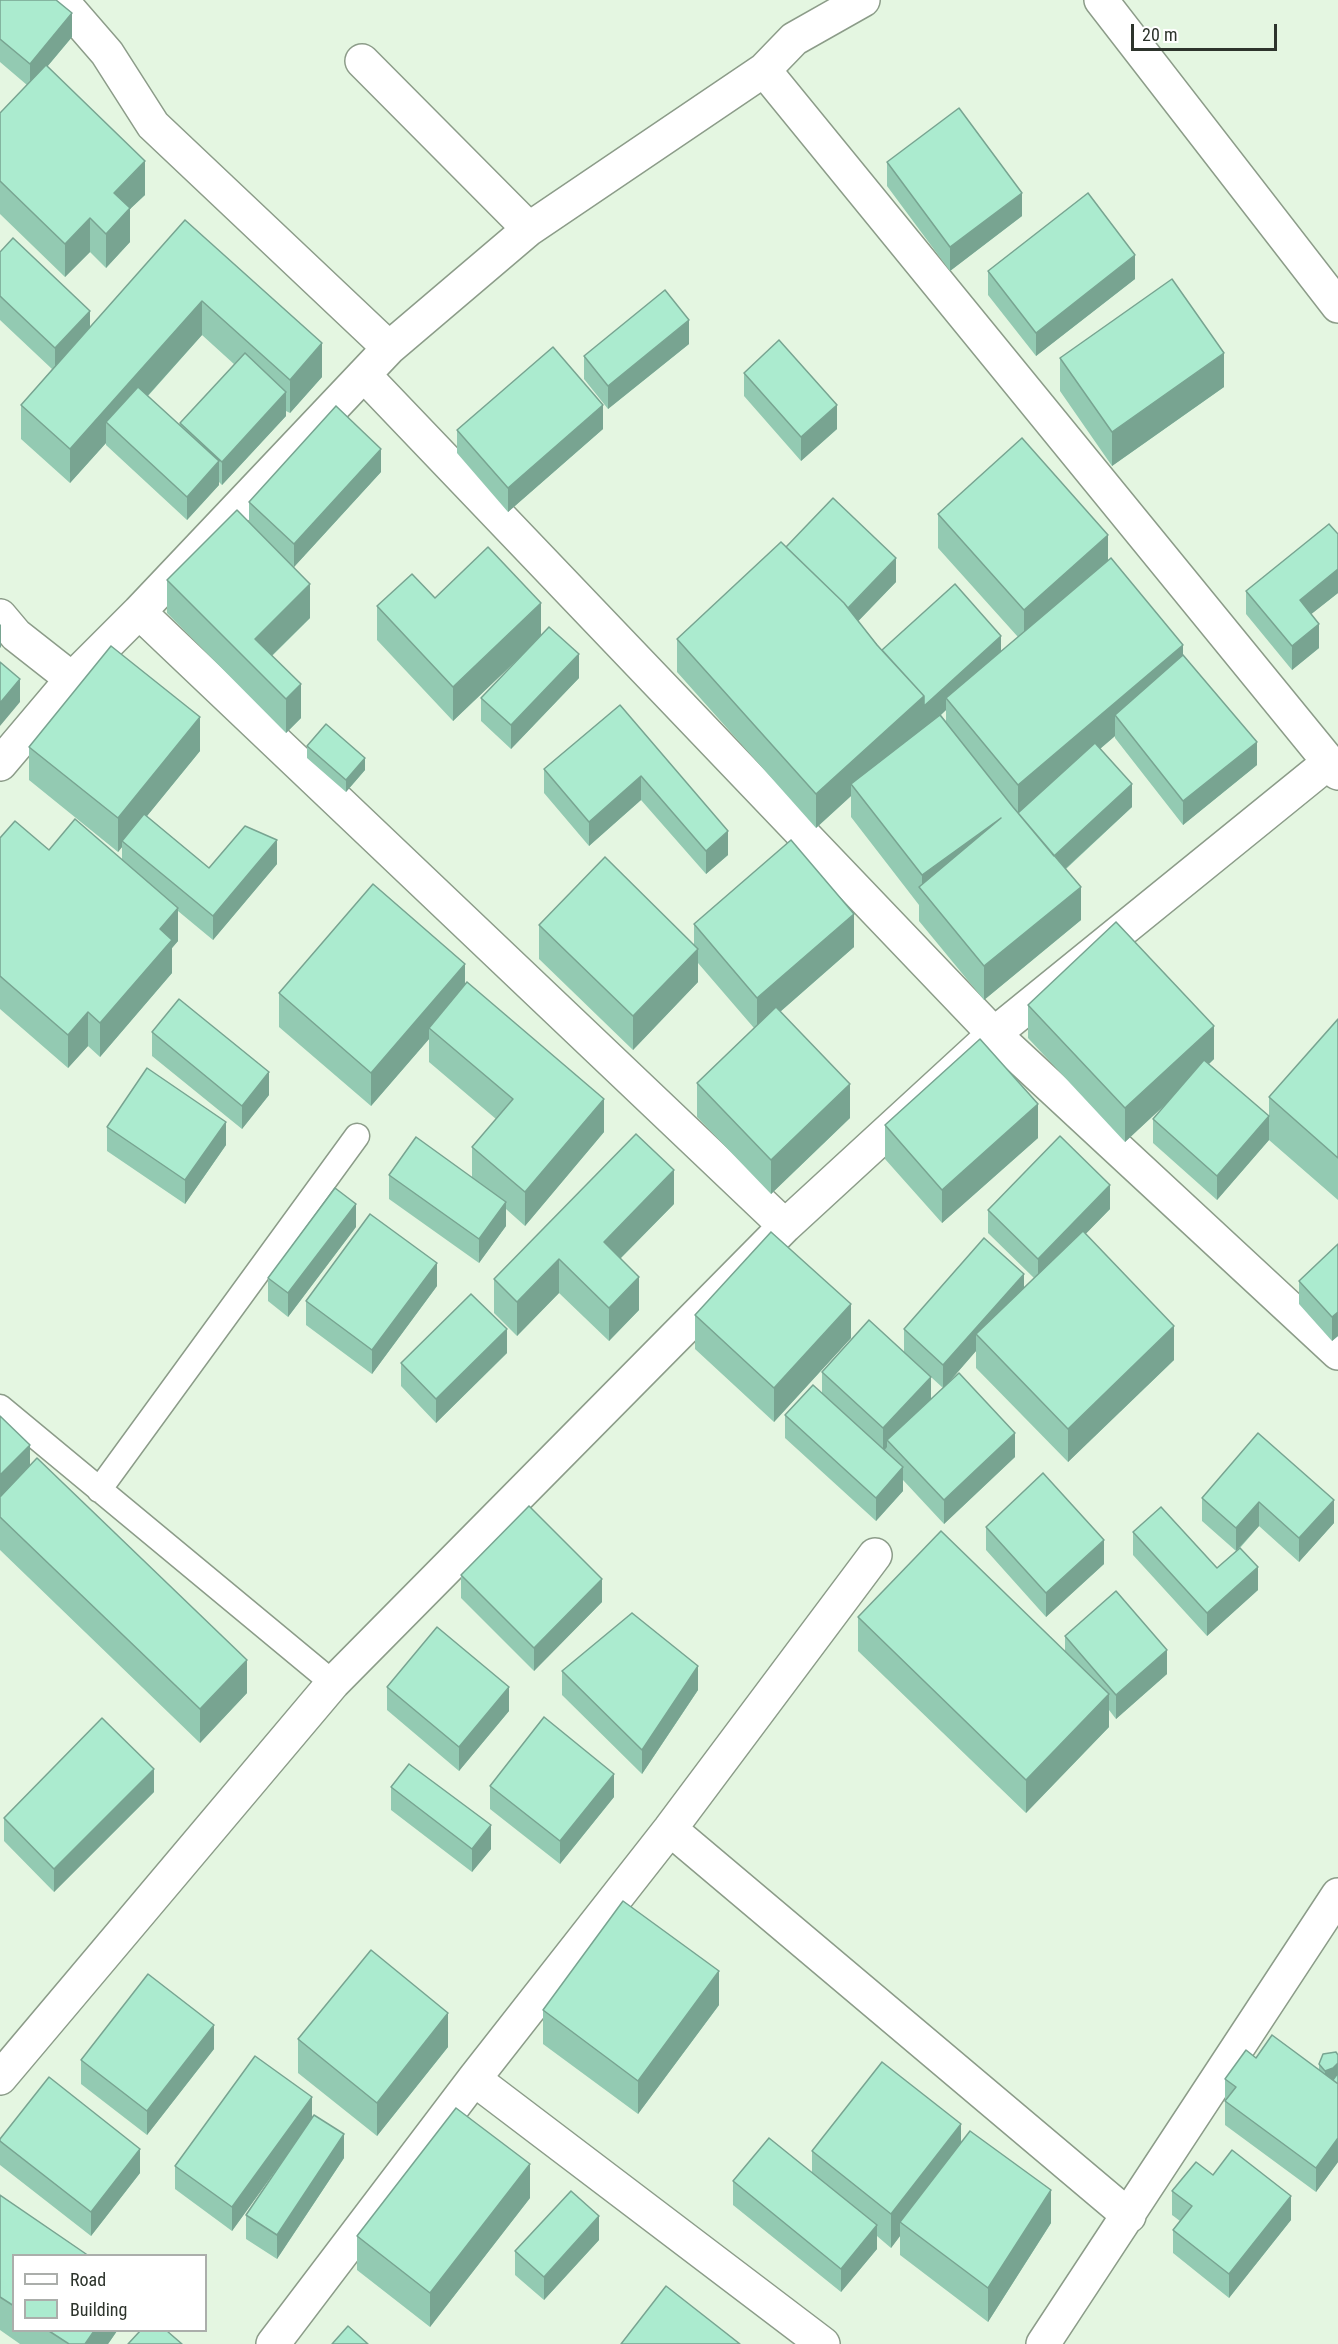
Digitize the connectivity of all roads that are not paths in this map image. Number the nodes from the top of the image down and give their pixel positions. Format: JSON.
{"nodes":[{"id":1,"x":61,"y":0,"type":"edge"},
{"id":2,"x":863,"y":0,"type":"edge"},
{"id":3,"x":1101,"y":0,"type":"edge"},
{"id":4,"x":828,"y":8,"type":"edge"},
{"id":5,"x":362,"y":61,"type":"dead end"},
{"id":6,"x":764,"y":70,"type":"junction"},
{"id":7,"x":528,"y":229,"type":"junction"},
{"id":8,"x":1338,"y":306,"type":"edge"},
{"id":9,"x":389,"y":348,"type":"junction"},
{"id":10,"x":364,"y":375,"type":"junction"},
{"id":11,"x":140,"y":612,"type":"junction"},
{"id":12,"x":0,"y":616,"type":"edge"},
{"id":13,"x":72,"y":679,"type":"junction"},
{"id":14,"x":0,"y":764,"type":"edge"},
{"id":15,"x":1333,"y":768,"type":"edge"},
{"id":16,"x":994,"y":1034,"type":"junction"},
{"id":17,"x":357,"y":1136,"type":"dead end"},
{"id":18,"x":785,"y":1226,"type":"junction"},
{"id":19,"x":1338,"y":1353,"type":"edge"},
{"id":20,"x":0,"y":1407,"type":"edge"},
{"id":21,"x":99,"y":1490,"type":"junction"},
{"id":22,"x":875,"y":1555,"type":"dead end"},
{"id":23,"x":333,"y":1683,"type":"junction"},
{"id":24,"x":670,"y":1829,"type":"junction"},
{"id":25,"x":1338,"y":1895,"type":"edge"},
{"id":26,"x":0,"y":2078,"type":"edge"},
{"id":27,"x":474,"y":2079,"type":"junction"},
{"id":28,"x":1129,"y":2216,"type":"junction"},
{"id":29,"x":273,"y":2344,"type":"edge"},
{"id":30,"x":823,"y":2344,"type":"edge"},
{"id":31,"x":1043,"y":2344,"type":"edge"}],
"edges":[{"from":1,"to":9,"type":"street"},
{"from":2,"to":4,"type":"street"},
{"from":3,"to":8,"type":"street"},
{"from":4,"to":6,"type":"street"},
{"from":5,"to":7,"type":"street"},
{"from":6,"to":7,"type":"street"},
{"from":6,"to":15,"type":"street"},
{"from":7,"to":9,"type":"street"},
{"from":9,"to":10,"type":"street"},
{"from":10,"to":11,"type":"street"},
{"from":10,"to":16,"type":"street"},
{"from":11,"to":13,"type":"street"},
{"from":11,"to":18,"type":"street"},
{"from":12,"to":13,"type":"street"},
{"from":13,"to":14,"type":"street"},
{"from":15,"to":16,"type":"street"},
{"from":16,"to":18,"type":"street"},
{"from":16,"to":19,"type":"street"},
{"from":17,"to":21,"type":"lane"},
{"from":18,"to":23,"type":"street"},
{"from":20,"to":21,"type":"lane"},
{"from":21,"to":23,"type":"lane"},
{"from":22,"to":24,"type":"street"},
{"from":23,"to":26,"type":"street"},
{"from":24,"to":27,"type":"street"},
{"from":24,"to":28,"type":"street"},
{"from":25,"to":28,"type":"street"},
{"from":27,"to":29,"type":"street"},
{"from":27,"to":30,"type":"street"},
{"from":28,"to":31,"type":"street"}]}
